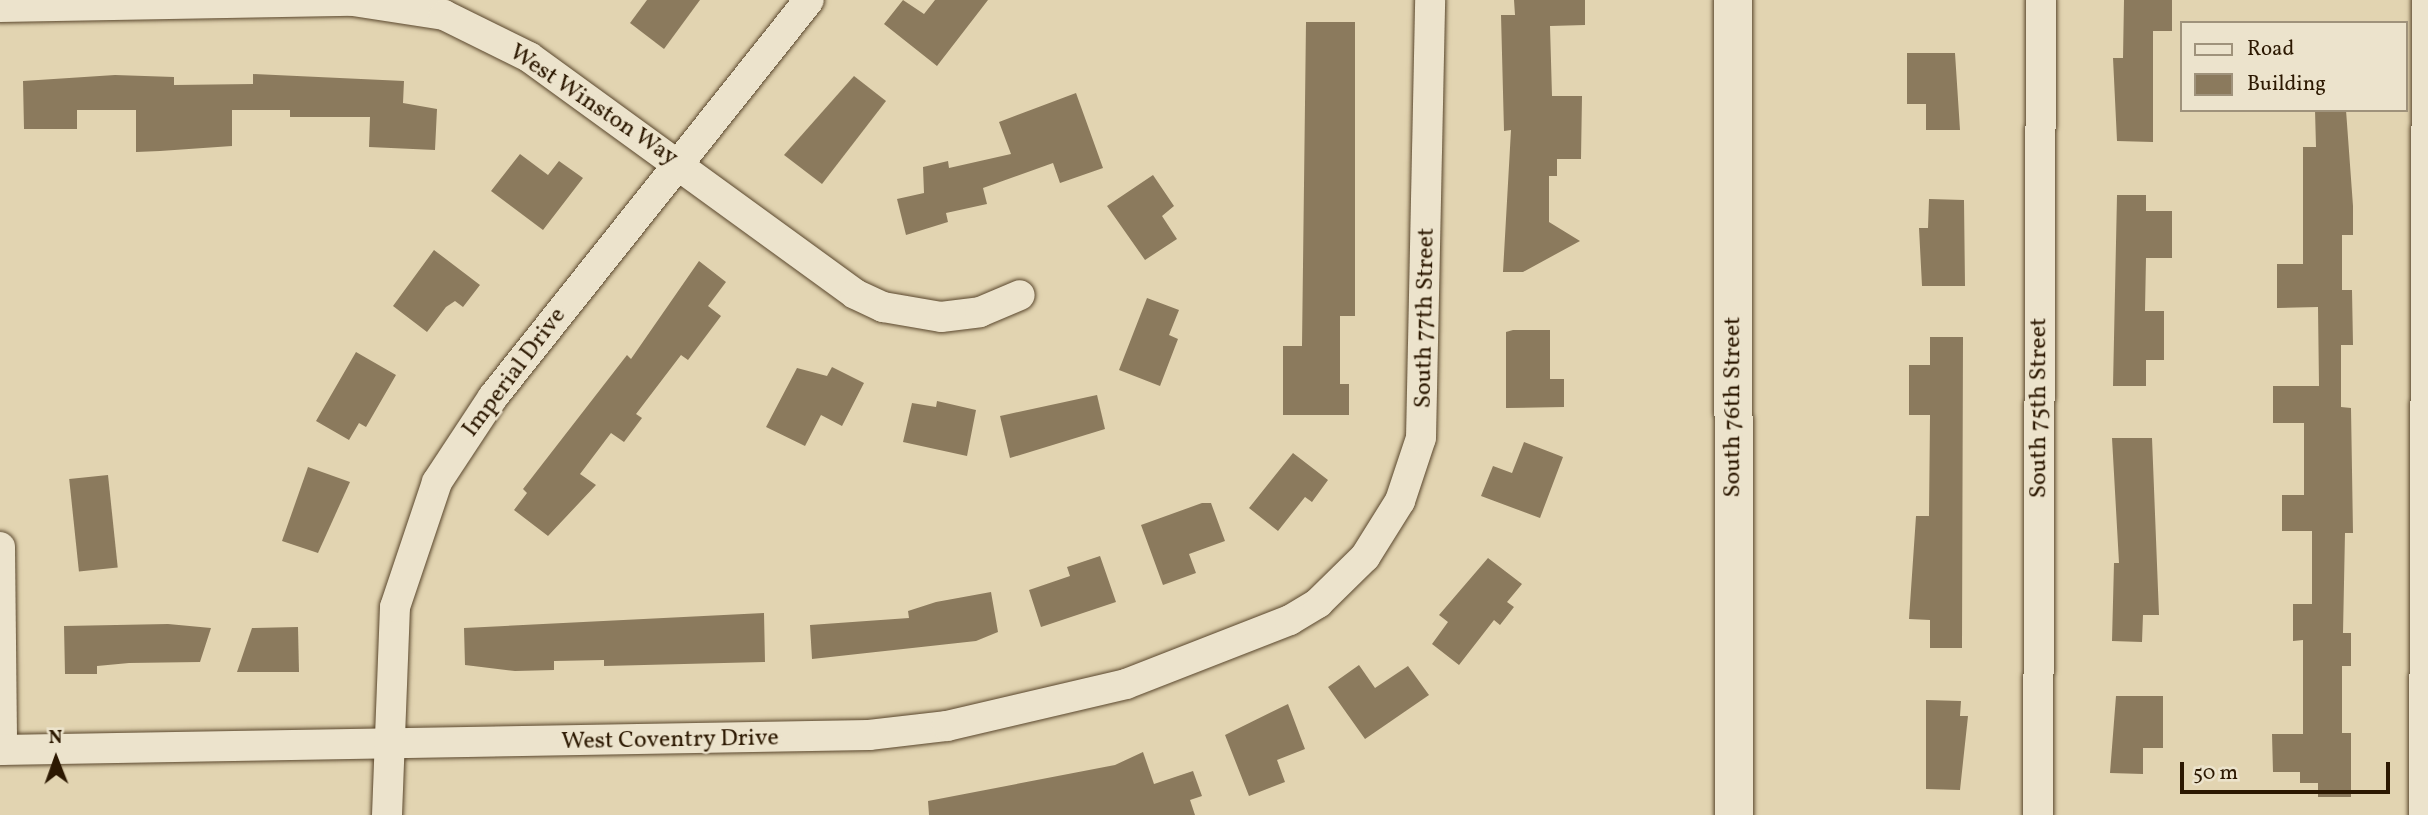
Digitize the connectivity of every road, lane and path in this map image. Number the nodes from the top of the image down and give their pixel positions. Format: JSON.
{"nodes":[{"id":1,"x":809,"y":0,"type":"edge"},
{"id":2,"x":1430,"y":0,"type":"edge"},
{"id":3,"x":1733,"y":0,"type":"edge"},
{"id":4,"x":2041,"y":0,"type":"edge"},
{"id":5,"x":2427,"y":0,"type":"edge"},
{"id":6,"x":0,"y":7,"type":"edge"},
{"id":7,"x":678,"y":164,"type":"junction"},
{"id":8,"x":1020,"y":295,"type":"dead end"},
{"id":9,"x":0,"y":547,"type":"edge"},
{"id":10,"x":1318,"y":603,"type":"joint"},
{"id":11,"x":386,"y":746,"type":"junction"},
{"id":12,"x":1,"y":750,"type":"edge"},
{"id":13,"x":387,"y":815,"type":"edge"},
{"id":14,"x":1734,"y":815,"type":"edge"},
{"id":15,"x":2038,"y":815,"type":"edge"},
{"id":16,"x":2424,"y":815,"type":"edge"}],
"edges":[{"from":1,"to":7,"type":"street","name":"Imperial Drive"},
{"from":2,"to":10,"type":"street","name":"South 77th Street"},
{"from":3,"to":14,"type":"main road","name":"South 76th Street"},
{"from":4,"to":15,"type":"street","name":"South 75th Street"},
{"from":5,"to":16,"type":"street"},
{"from":6,"to":7,"type":"street","name":"West Winston Way"},
{"from":7,"to":8,"type":"street","name":"West Winston Way"},
{"from":7,"to":11,"type":"street","name":"Imperial Drive"},
{"from":9,"to":12,"type":"street"},
{"from":10,"to":11,"type":"street","name":"West Coventry Drive"},
{"from":11,"to":12,"type":"street","name":"West Coventry Drive"},
{"from":11,"to":13,"type":"street","name":"Imperial Drive"}]}
